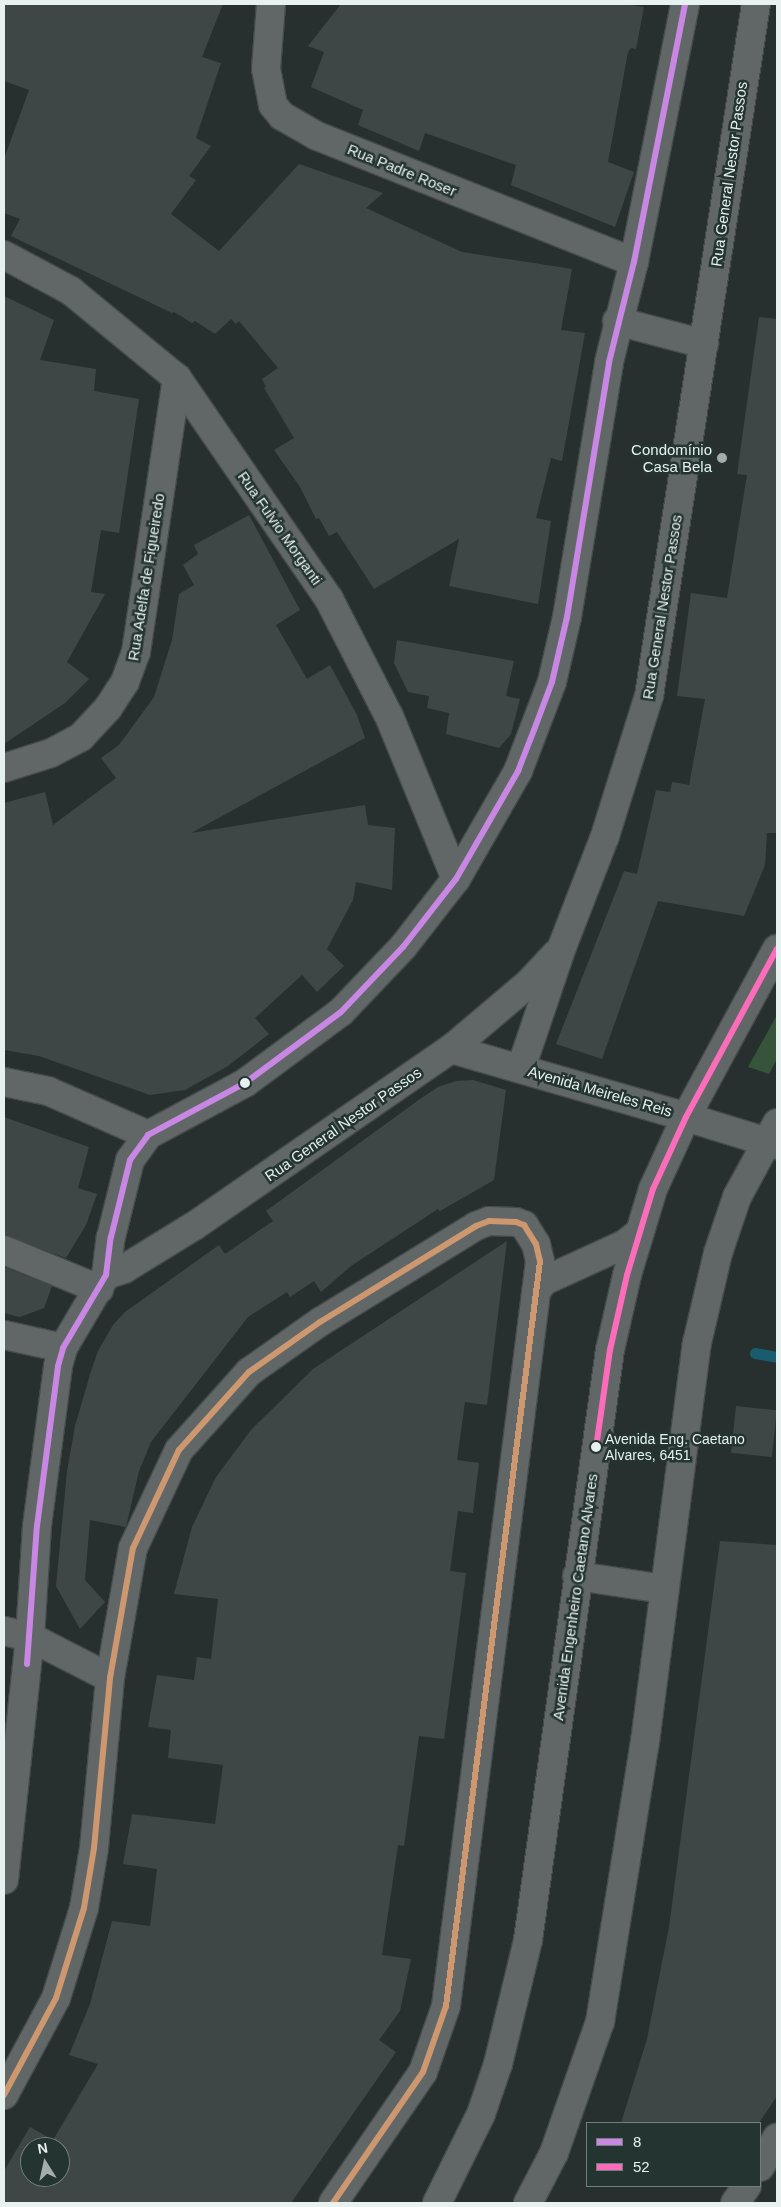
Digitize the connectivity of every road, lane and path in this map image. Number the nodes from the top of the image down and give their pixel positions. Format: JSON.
{"nodes":[{"id":1,"x":271,"y":4,"type":"edge"},
{"id":2,"x":685,"y":4,"type":"edge"},
{"id":3,"x":756,"y":4,"type":"edge"},
{"id":4,"x":4,"y":256,"type":"edge"},
{"id":5,"x":634,"y":262,"type":"junction"},
{"id":6,"x":617,"y":322,"type":"junction"},
{"id":7,"x":704,"y":344,"type":"junction"},
{"id":8,"x":176,"y":378,"type":"junction"},
{"id":9,"x":4,"y":768,"type":"edge"},
{"id":10,"x":456,"y":879,"type":"junction"},
{"id":11,"x":562,"y":947,"type":"junction"},
{"id":12,"x":777,"y":949,"type":"edge"},
{"id":13,"x":451,"y":1049,"type":"junction"},
{"id":14,"x":521,"y":1068,"type":"junction"},
{"id":15,"x":4,"y":1082,"type":"edge"},
{"id":16,"x":686,"y":1116,"type":"junction"},
{"id":17,"x":148,"y":1135,"type":"junction"},
{"id":18,"x":774,"y":1137,"type":"edge"},
{"id":19,"x":640,"y":1232,"type":"junction"},
{"id":20,"x":4,"y":1250,"type":"edge"},
{"id":21,"x":102,"y":1282,"type":"junction"},
{"id":22,"x":537,"y":1290,"type":"junction"},
{"id":23,"x":4,"y":1335,"type":"edge"},
{"id":24,"x":63,"y":1348,"type":"junction"},
{"id":25,"x":577,"y":1576,"type":"junction"},
{"id":26,"x":664,"y":1589,"type":"junction"},
{"id":27,"x":4,"y":1631,"type":"edge"},
{"id":28,"x":30,"y":1637,"type":"junction"},
{"id":29,"x":110,"y":1678,"type":"junction"},
{"id":30,"x":4,"y":1880,"type":"edge"},
{"id":31,"x":4,"y":2095,"type":"edge"},
{"id":32,"x":777,"y":2137,"type":"edge"},
{"id":33,"x":761,"y":2165,"type":"edge"},
{"id":34,"x":746,"y":2187,"type":"edge"},
{"id":35,"x":333,"y":2203,"type":"edge"},
{"id":36,"x":437,"y":2203,"type":"edge"},
{"id":37,"x":528,"y":2203,"type":"edge"},
{"id":38,"x":734,"y":2203,"type":"edge"}],
"edges":[{"from":1,"to":5,"type":"street","name":"Rua Padre Roser"},
{"from":2,"to":5,"type":"street"},
{"from":3,"to":7,"type":"street","name":"Rua General Nestor Passos"},
{"from":4,"to":8,"type":"street","name":"Rua Fulvio Morganti"},
{"from":5,"to":6,"type":"street"},
{"from":6,"to":7,"type":"street"},
{"from":6,"to":10,"type":"street"},
{"from":7,"to":11,"type":"street","name":"Rua General Nestor Passos"},
{"from":8,"to":9,"type":"street","name":"Rua Adelfa de Figueiredo"},
{"from":8,"to":10,"type":"street","name":"Rua Fulvio Morganti"},
{"from":10,"to":17,"type":"street"},
{"from":11,"to":13,"type":"street","name":"Rua General Nestor Passos"},
{"from":11,"to":14,"type":"street","name":"Rua General Nestor Passos"},
{"from":12,"to":16,"type":"street","name":"Avenida Engenheiro Caetano Alvares"},
{"from":13,"to":14,"type":"street","name":"Avenida Meireles Reis"},
{"from":13,"to":21,"type":"street","name":"Rua General Nestor Passos"},
{"from":14,"to":16,"type":"street","name":"Avenida Meireles Reis"},
{"from":15,"to":17,"type":"street"},
{"from":16,"to":18,"type":"street","name":"Avenida Meireles Reis"},
{"from":16,"to":19,"type":"street","name":"Avenida Engenheiro Caetano Alvares"},
{"from":17,"to":21,"type":"street"},
{"from":18,"to":26,"type":"street"},
{"from":19,"to":22,"type":"street"},
{"from":19,"to":25,"type":"street","name":"Avenida Engenheiro Caetano Alvares"},
{"from":20,"to":21,"type":"street"},
{"from":21,"to":24,"type":"street"},
{"from":22,"to":29,"type":"street"},
{"from":22,"to":35,"type":"street"},
{"from":23,"to":24,"type":"street"},
{"from":24,"to":28,"type":"street"},
{"from":25,"to":26,"type":"street"},
{"from":25,"to":36,"type":"street","name":"Avenida Engenheiro Caetano Alvares"},
{"from":26,"to":37,"type":"street"},
{"from":27,"to":28,"type":"street"},
{"from":28,"to":29,"type":"street"},
{"from":28,"to":30,"type":"street"},
{"from":29,"to":31,"type":"street"},
{"from":32,"to":33,"type":"street"},
{"from":34,"to":38,"type":"street"}]}
